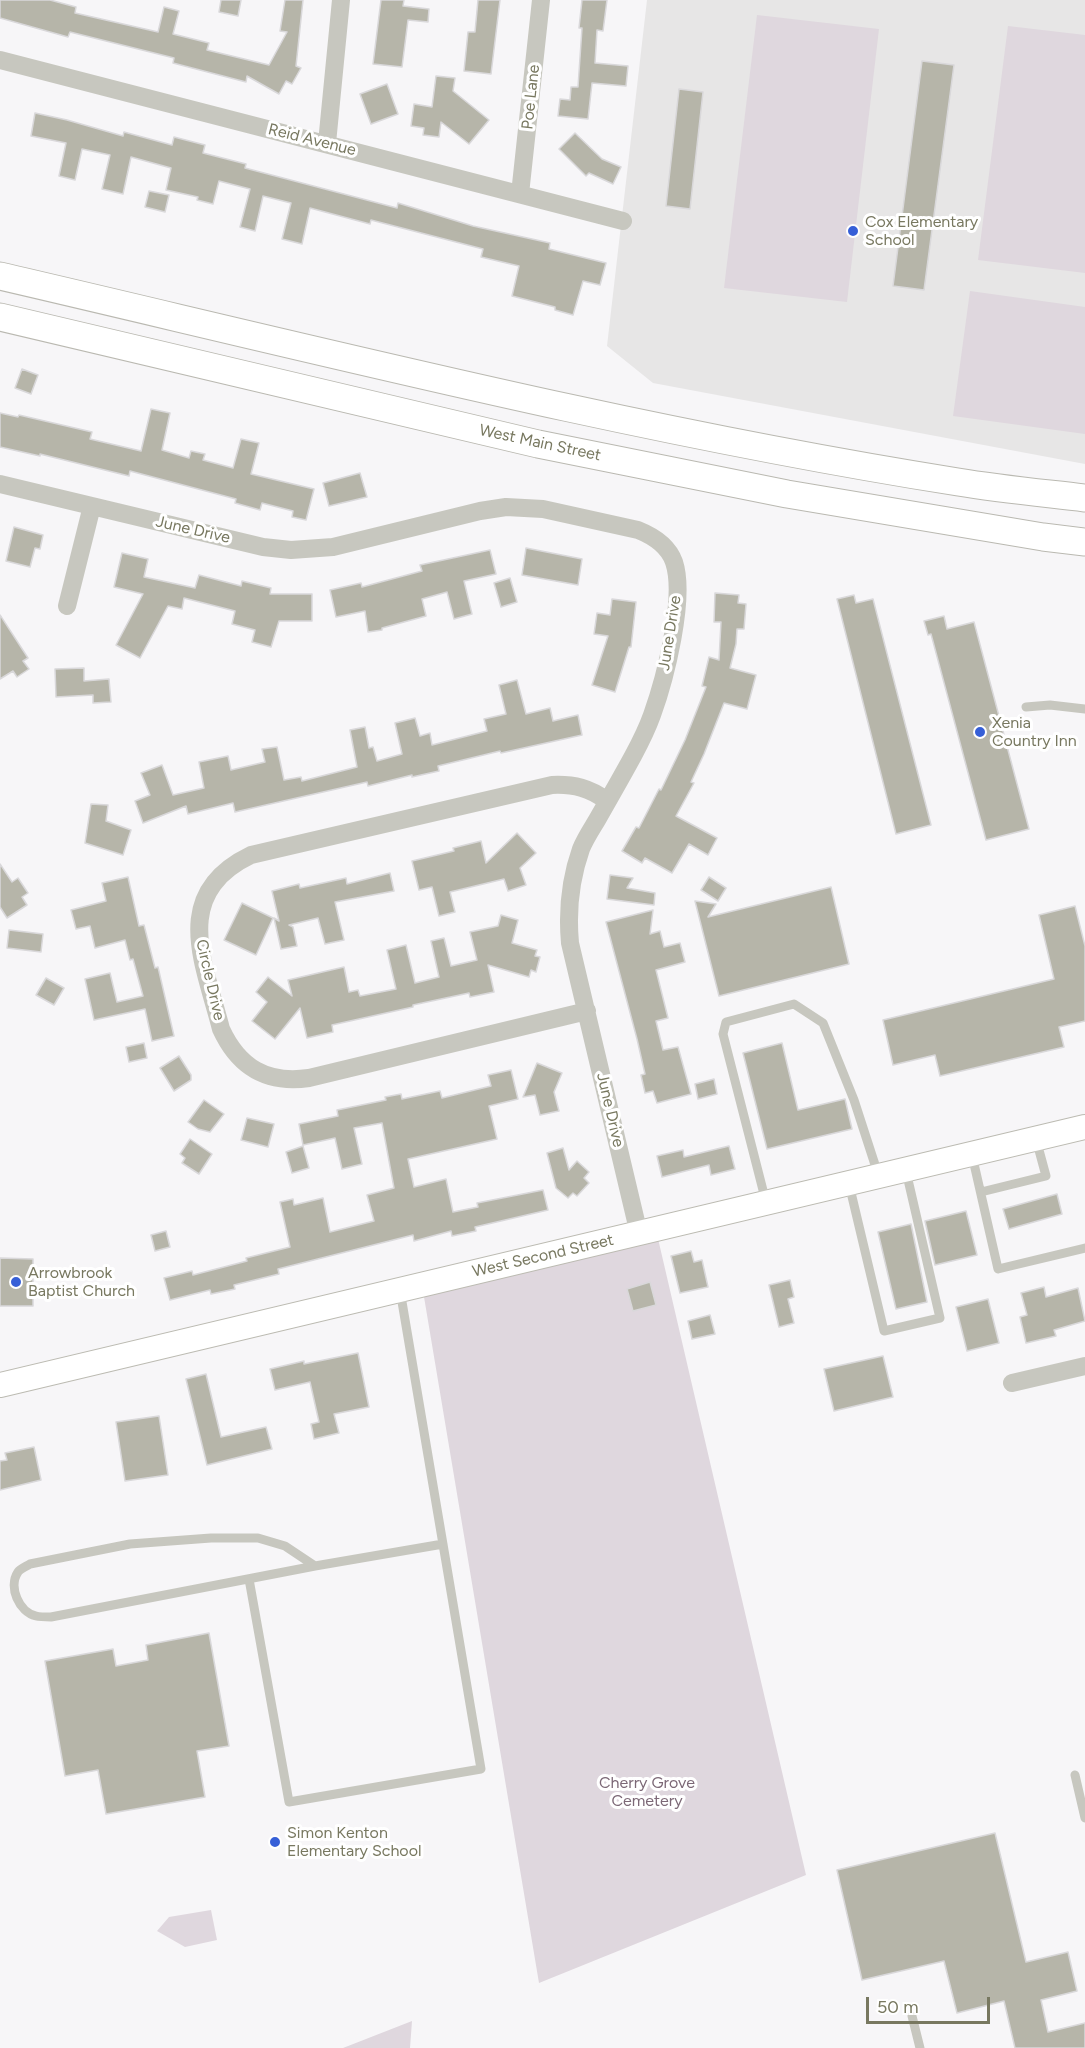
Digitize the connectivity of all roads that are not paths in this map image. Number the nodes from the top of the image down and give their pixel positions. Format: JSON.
{"nodes":[{"id":1,"x":341,"y":0,"type":"edge"},
{"id":2,"x":541,"y":0,"type":"edge"},
{"id":3,"x":0,"y":60,"type":"edge"},
{"id":4,"x":327,"y":143,"type":"junction"},
{"id":5,"x":520,"y":194,"type":"junction"},
{"id":6,"x":623,"y":221,"type":"dead end"},
{"id":7,"x":0,"y":276,"type":"edge"},
{"id":8,"x":0,"y":318,"type":"edge"},
{"id":9,"x":0,"y":484,"type":"edge"},
{"id":10,"x":1085,"y":498,"type":"edge"},
{"id":11,"x":92,"y":506,"type":"junction"},
{"id":12,"x":1085,"y":542,"type":"edge"},
{"id":13,"x":68,"y":606,"type":"dead end"},
{"id":14,"x":1026,"y":707,"type":"dead end"},
{"id":15,"x":1085,"y":709,"type":"edge"},
{"id":16,"x":608,"y":801,"type":"junction"},
{"id":17,"x":586,"y":1011,"type":"junction"},
{"id":18,"x":1085,"y":1127,"type":"edge"},
{"id":19,"x":1036,"y":1139,"type":"junction"},
{"id":20,"x":972,"y":1155,"type":"junction"},
{"id":21,"x":906,"y":1171,"type":"junction"},
{"id":22,"x":879,"y":1177,"type":"junction"},
{"id":23,"x":849,"y":1184,"type":"junction"},
{"id":24,"x":981,"y":1192,"type":"junction"},
{"id":25,"x":767,"y":1204,"type":"junction"},
{"id":26,"x":639,"y":1234,"type":"junction"},
{"id":27,"x":1085,"y":1248,"type":"edge"},
{"id":28,"x":400,"y":1290,"type":"junction"},
{"id":29,"x":1085,"y":1366,"type":"edge"},
{"id":30,"x":1012,"y":1383,"type":"dead end"},
{"id":31,"x":0,"y":1385,"type":"edge"},
{"id":32,"x":443,"y":1544,"type":"junction"},
{"id":33,"x":315,"y":1566,"type":"junction"},
{"id":34,"x":249,"y":1579,"type":"junction"},
{"id":35,"x":1075,"y":1774,"type":"dead end"},
{"id":36,"x":1085,"y":1818,"type":"edge"},
{"id":37,"x":912,"y":2016,"type":"dead end"},
{"id":38,"x":920,"y":2048,"type":"edge"}],
"edges":[{"from":1,"to":4,"type":"street"},
{"from":2,"to":5,"type":"street","name":"Poe Lane"},
{"from":3,"to":4,"type":"street","name":"Reid Avenue"},
{"from":4,"to":5,"type":"street","name":"Reid Avenue"},
{"from":5,"to":6,"type":"street","name":"Reid Avenue"},
{"from":7,"to":10,"type":"main road"},
{"from":8,"to":12,"type":"main road","name":"West Main Street"},
{"from":9,"to":11,"type":"street","name":"June Drive"},
{"from":11,"to":13,"type":"street"},
{"from":11,"to":16,"type":"street","name":"June Drive"},
{"from":14,"to":15,"type":"lane"},
{"from":16,"to":17,"type":"street","name":"June Drive"},
{"from":16,"to":17,"type":"street","name":"Circle Drive"},
{"from":17,"to":26,"type":"street","name":"June Drive"},
{"from":18,"to":19,"type":"main road","name":"West Second Street"},
{"from":19,"to":20,"type":"main road","name":"West Second Street"},
{"from":19,"to":24,"type":"lane"},
{"from":20,"to":21,"type":"main road","name":"West Second Street"},
{"from":20,"to":24,"type":"lane"},
{"from":21,"to":22,"type":"main road","name":"West Second Street"},
{"from":21,"to":23,"type":"lane"},
{"from":22,"to":23,"type":"main road","name":"West Second Street"},
{"from":22,"to":25,"type":"lane"},
{"from":23,"to":25,"type":"main road","name":"West Second Street"},
{"from":24,"to":27,"type":"lane"},
{"from":25,"to":26,"type":"main road","name":"West Second Street"},
{"from":26,"to":28,"type":"main road","name":"West Second Street"},
{"from":28,"to":31,"type":"main road","name":"West Second Street"},
{"from":28,"to":32,"type":"lane"},
{"from":29,"to":30,"type":"street"},
{"from":32,"to":33,"type":"lane"},
{"from":32,"to":34,"type":"lane"},
{"from":33,"to":34,"type":"lane"},
{"from":33,"to":34,"type":"lane"},
{"from":35,"to":36,"type":"lane"},
{"from":37,"to":38,"type":"lane"}]}
